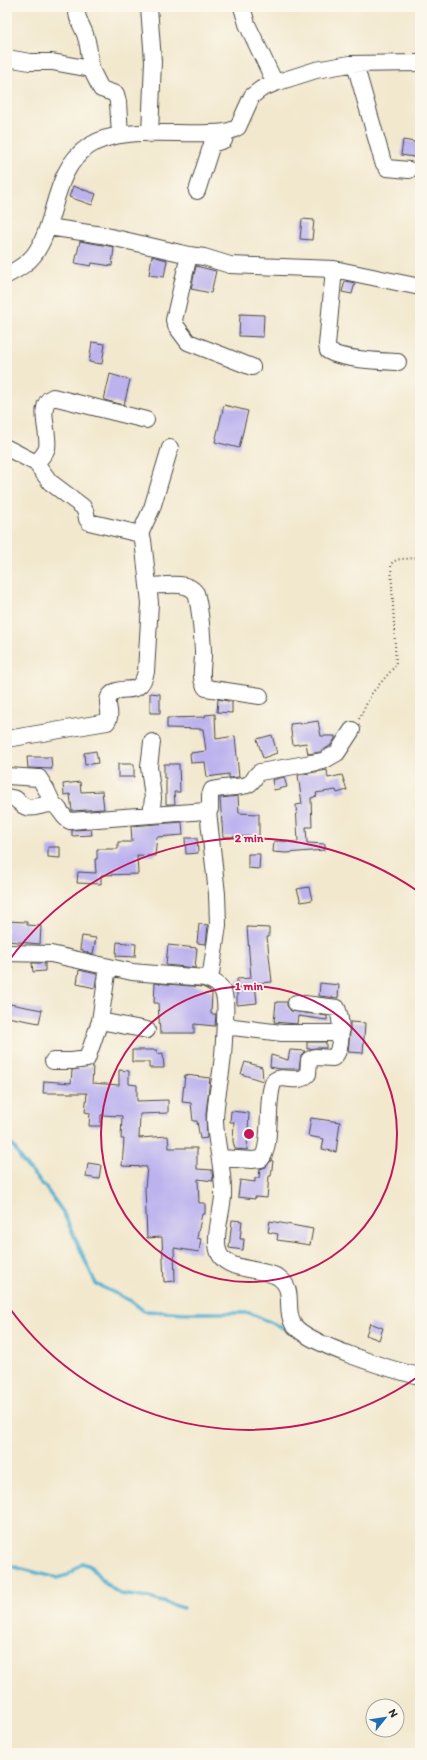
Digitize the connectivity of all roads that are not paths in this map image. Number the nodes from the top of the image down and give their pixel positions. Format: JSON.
{"nodes":[{"id":1,"x":77,"y":7,"type":"edge"},
{"id":2,"x":149,"y":7,"type":"edge"},
{"id":3,"x":242,"y":7,"type":"edge"},
{"id":4,"x":7,"y":58,"type":"edge"},
{"id":5,"x":420,"y":63,"type":"edge"},
{"id":6,"x":355,"y":64,"type":"junction"},
{"id":7,"x":91,"y":69,"type":"junction"},
{"id":8,"x":274,"y":83,"type":"junction"},
{"id":9,"x":226,"y":132,"type":"junction"},
{"id":10,"x":150,"y":134,"type":"junction"},
{"id":11,"x":120,"y":135,"type":"junction"},
{"id":12,"x":408,"y":170,"type":"dead end"},
{"id":13,"x":197,"y":192,"type":"dead end"},
{"id":14,"x":48,"y":227,"type":"junction"},
{"id":15,"x":189,"y":256,"type":"junction"},
{"id":16,"x":334,"y":269,"type":"junction"},
{"id":17,"x":7,"y":275,"type":"edge"},
{"id":18,"x":420,"y":288,"type":"edge"},
{"id":19,"x":398,"y":362,"type":"dead end"},
{"id":20,"x":252,"y":367,"type":"dead end"},
{"id":21,"x":146,"y":420,"type":"dead end"},
{"id":22,"x":7,"y":448,"type":"edge"},
{"id":23,"x":170,"y":448,"type":"dead end"},
{"id":24,"x":36,"y":463,"type":"junction"},
{"id":25,"x":140,"y":534,"type":"junction"},
{"id":26,"x":148,"y":586,"type":"junction"},
{"id":27,"x":260,"y":696,"type":"dead end"},
{"id":28,"x":352,"y":730,"type":"road end"},
{"id":29,"x":7,"y":739,"type":"edge"},
{"id":30,"x":152,"y":742,"type":"dead end"},
{"id":31,"x":7,"y":776,"type":"edge"},
{"id":32,"x":7,"y":797,"type":"edge"},
{"id":33,"x":53,"y":804,"type":"junction"},
{"id":34,"x":208,"y":811,"type":"junction"},
{"id":35,"x":151,"y":815,"type":"junction"},
{"id":36,"x":7,"y":953,"type":"edge"},
{"id":37,"x":108,"y":967,"type":"junction"},
{"id":38,"x":210,"y":980,"type":"junction"},
{"id":39,"x":296,"y":1003,"type":"dead end"},
{"id":40,"x":100,"y":1021,"type":"junction"},
{"id":41,"x":225,"y":1026,"type":"junction"},
{"id":42,"x":147,"y":1030,"type":"dead end"},
{"id":43,"x":341,"y":1033,"type":"junction"},
{"id":44,"x":53,"y":1061,"type":"dead end"},
{"id":45,"x":221,"y":1158,"type":"junction"},
{"id":46,"x":420,"y":1376,"type":"edge"}],
"edges":[{"from":1,"to":7,"type":"street"},
{"from":2,"to":10,"type":"street"},
{"from":3,"to":8,"type":"street"},
{"from":4,"to":7,"type":"street"},
{"from":5,"to":6,"type":"street"},
{"from":6,"to":8,"type":"street"},
{"from":6,"to":12,"type":"street"},
{"from":7,"to":11,"type":"street"},
{"from":8,"to":9,"type":"street"},
{"from":9,"to":10,"type":"street"},
{"from":9,"to":13,"type":"street"},
{"from":10,"to":11,"type":"street"},
{"from":11,"to":14,"type":"street"},
{"from":14,"to":15,"type":"street"},
{"from":14,"to":17,"type":"street"},
{"from":15,"to":16,"type":"street"},
{"from":15,"to":20,"type":"street"},
{"from":16,"to":18,"type":"street"},
{"from":16,"to":19,"type":"street"},
{"from":21,"to":24,"type":"street"},
{"from":22,"to":24,"type":"street"},
{"from":23,"to":25,"type":"street"},
{"from":24,"to":25,"type":"street"},
{"from":25,"to":26,"type":"street"},
{"from":26,"to":27,"type":"street"},
{"from":26,"to":29,"type":"street"},
{"from":28,"to":34,"type":"street"},
{"from":30,"to":35,"type":"street"},
{"from":31,"to":33,"type":"street"},
{"from":32,"to":33,"type":"street"},
{"from":33,"to":35,"type":"street"},
{"from":34,"to":35,"type":"street"},
{"from":34,"to":38,"type":"street"},
{"from":36,"to":37,"type":"street"},
{"from":37,"to":38,"type":"street"},
{"from":37,"to":40,"type":"street"},
{"from":38,"to":41,"type":"street"},
{"from":39,"to":43,"type":"street"},
{"from":40,"to":42,"type":"street"},
{"from":40,"to":44,"type":"street"},
{"from":41,"to":43,"type":"street"},
{"from":41,"to":45,"type":"street"},
{"from":43,"to":45,"type":"street"},
{"from":45,"to":46,"type":"street"}]}
